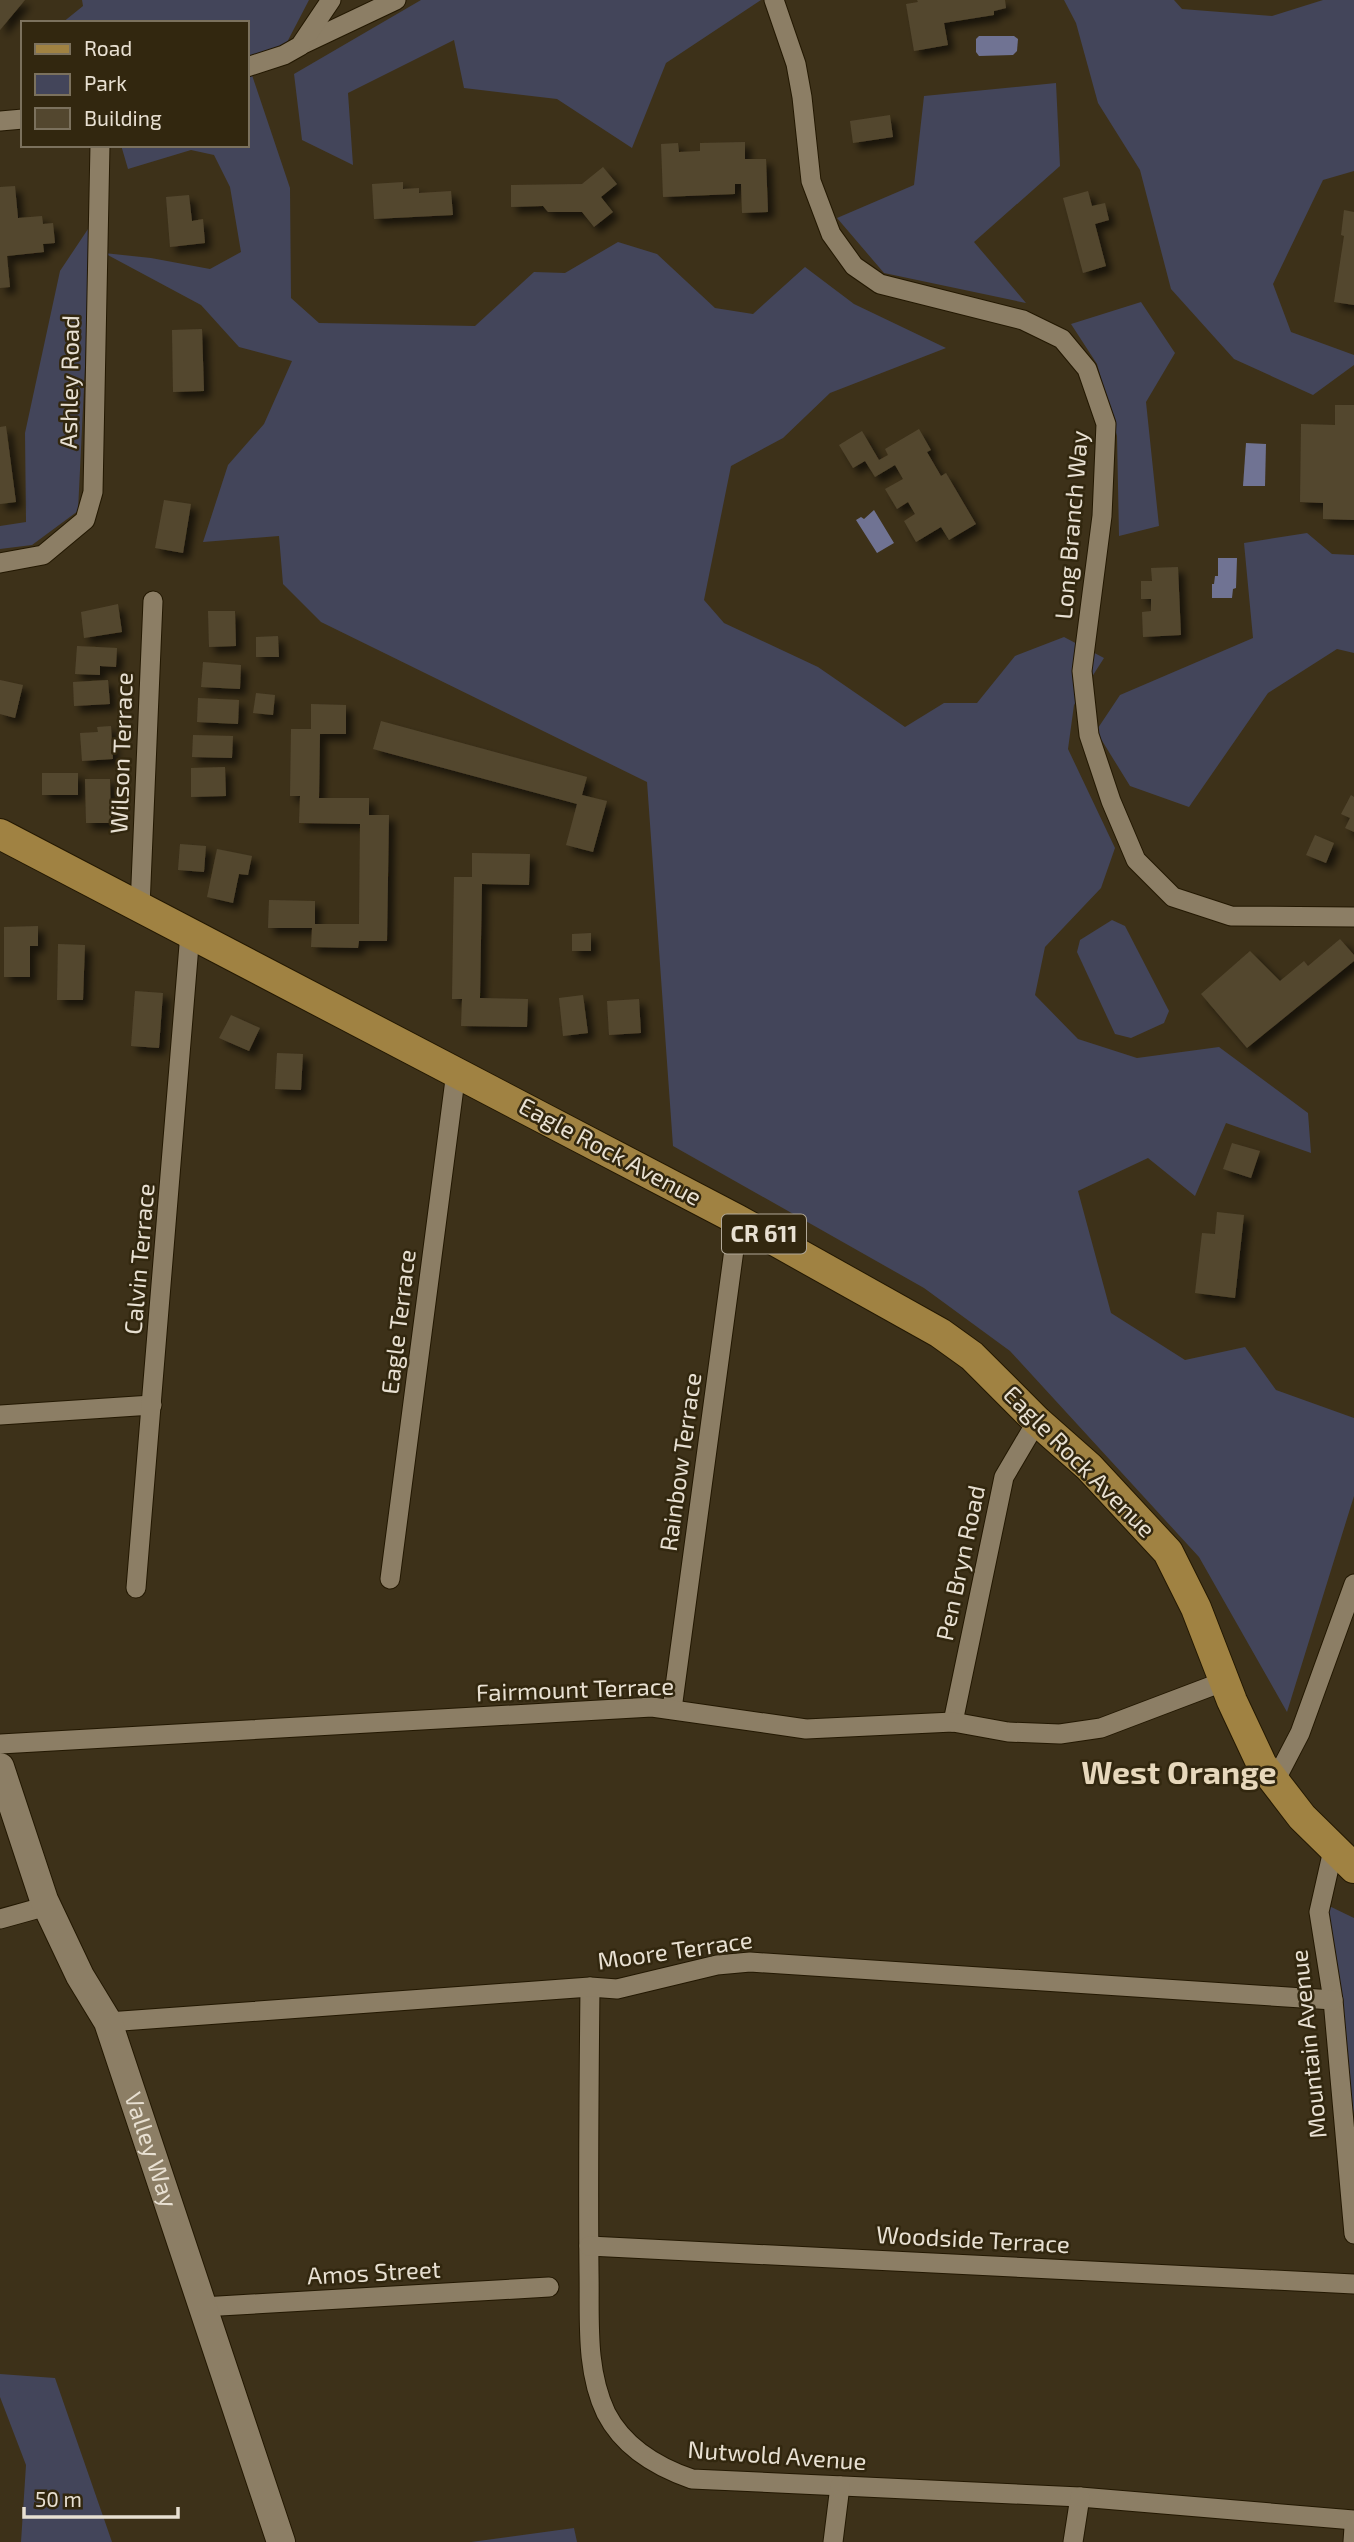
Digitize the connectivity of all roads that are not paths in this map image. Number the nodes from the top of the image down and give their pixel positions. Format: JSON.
{"nodes":[{"id":1,"x":331,"y":0,"type":"edge"},
{"id":2,"x":396,"y":0,"type":"edge"},
{"id":3,"x":775,"y":0,"type":"edge"},
{"id":4,"x":300,"y":46,"type":"junction"},
{"id":5,"x":248,"y":67,"type":"edge"},
{"id":6,"x":21,"y":118,"type":"edge"},
{"id":7,"x":0,"y":121,"type":"edge"},
{"id":8,"x":100,"y":147,"type":"edge"},
{"id":9,"x":0,"y":563,"type":"edge"},
{"id":10,"x":153,"y":601,"type":"dead end"},
{"id":11,"x":0,"y":834,"type":"edge"},
{"id":12,"x":140,"y":907,"type":"junction"},
{"id":13,"x":1354,"y":917,"type":"edge"},
{"id":14,"x":190,"y":933,"type":"junction"},
{"id":15,"x":456,"y":1072,"type":"junction"},
{"id":16,"x":738,"y":1220,"type":"junction"},
{"id":17,"x":152,"y":1405,"type":"junction"},
{"id":18,"x":0,"y":1415,"type":"edge"},
{"id":19,"x":1037,"y":1421,"type":"junction"},
{"id":20,"x":390,"y":1579,"type":"dead end"},
{"id":21,"x":1354,"y":1584,"type":"edge"},
{"id":22,"x":136,"y":1588,"type":"dead end"},
{"id":23,"x":1225,"y":1681,"type":"junction"},
{"id":24,"x":672,"y":1709,"type":"junction"},
{"id":25,"x":953,"y":1723,"type":"junction"},
{"id":26,"x":0,"y":1744,"type":"edge"},
{"id":27,"x":0,"y":1767,"type":"edge"},
{"id":28,"x":1274,"y":1783,"type":"junction"},
{"id":29,"x":1343,"y":1859,"type":"edge"},
{"id":30,"x":47,"y":1906,"type":"junction"},
{"id":31,"x":0,"y":1919,"type":"edge"},
{"id":32,"x":590,"y":1987,"type":"junction"},
{"id":33,"x":1332,"y":2000,"type":"junction"},
{"id":34,"x":108,"y":2022,"type":"junction"},
{"id":35,"x":1354,"y":2234,"type":"edge"},
{"id":36,"x":589,"y":2246,"type":"junction"},
{"id":37,"x":1354,"y":2284,"type":"edge"},
{"id":38,"x":549,"y":2287,"type":"dead end"},
{"id":39,"x":202,"y":2307,"type":"junction"},
{"id":40,"x":840,"y":2486,"type":"junction"},
{"id":41,"x":1080,"y":2497,"type":"junction"},
{"id":42,"x":1354,"y":2520,"type":"edge"},
{"id":43,"x":1354,"y":2527,"type":"edge"},
{"id":44,"x":281,"y":2542,"type":"edge"},
{"id":45,"x":833,"y":2542,"type":"edge"},
{"id":46,"x":1073,"y":2542,"type":"edge"},
{"id":47,"x":1353,"y":2542,"type":"edge"}],
"edges":[{"from":1,"to":4,"type":"street"},
{"from":2,"to":4,"type":"street"},
{"from":3,"to":13,"type":"street","name":"Long Branch Way"},
{"from":4,"to":5,"type":"street"},
{"from":6,"to":7,"type":"street"},
{"from":8,"to":9,"type":"street","name":"Ashley Road"},
{"from":10,"to":12,"type":"street","name":"Wilson Terrace"},
{"from":11,"to":12,"type":"main road","name":"Eagle Rock Avenue","number":"CR 611"},
{"from":12,"to":14,"type":"main road","name":"Eagle Rock Avenue","number":"CR 611"},
{"from":14,"to":15,"type":"main road","name":"Eagle Rock Avenue","number":"CR 611"},
{"from":14,"to":17,"type":"street","name":"Calvin Terrace"},
{"from":15,"to":16,"type":"main road","name":"Eagle Rock Avenue","number":"CR 611"},
{"from":15,"to":20,"type":"street","name":"Eagle Terrace"},
{"from":16,"to":19,"type":"main road","name":"Eagle Rock Avenue","number":"CR 611"},
{"from":16,"to":24,"type":"street","name":"Rainbow Terrace"},
{"from":17,"to":18,"type":"street"},
{"from":17,"to":22,"type":"street","name":"Calvin Terrace"},
{"from":19,"to":23,"type":"main road","name":"Eagle Rock Avenue","number":"CR 611"},
{"from":19,"to":25,"type":"street","name":"Pen Bryn Road"},
{"from":21,"to":28,"type":"street"},
{"from":23,"to":25,"type":"street","name":"Fairmount Terrace"},
{"from":23,"to":28,"type":"main road","name":"Eagle Rock Avenue","number":"CR 611"},
{"from":24,"to":25,"type":"street","name":"Fairmount Terrace"},
{"from":24,"to":26,"type":"street","name":"Fairmount Terrace"},
{"from":27,"to":30,"type":"street","name":"Valley Way"},
{"from":28,"to":29,"type":"main road","name":"Eagle Rock Avenue","number":"CR 611"},
{"from":29,"to":33,"type":"street","name":"Mountain Avenue"},
{"from":30,"to":31,"type":"street"},
{"from":30,"to":34,"type":"street","name":"Valley Way"},
{"from":32,"to":33,"type":"street","name":"Moore Terrace"},
{"from":32,"to":34,"type":"street","name":"Moore Terrace"},
{"from":32,"to":36,"type":"street","name":"Nutwold Avenue"},
{"from":33,"to":35,"type":"street","name":"Mountain Avenue"},
{"from":34,"to":39,"type":"street","name":"Valley Way"},
{"from":36,"to":37,"type":"street","name":"Woodside Terrace"},
{"from":36,"to":40,"type":"street","name":"Nutwold Avenue"},
{"from":38,"to":39,"type":"street","name":"Amos Street"},
{"from":39,"to":44,"type":"street","name":"Valley Way"},
{"from":40,"to":41,"type":"street","name":"Nutwold Avenue"},
{"from":40,"to":45,"type":"street"},
{"from":41,"to":42,"type":"street","name":"Nutwold Avenue"},
{"from":41,"to":46,"type":"street"},
{"from":43,"to":47,"type":"street"}]}
